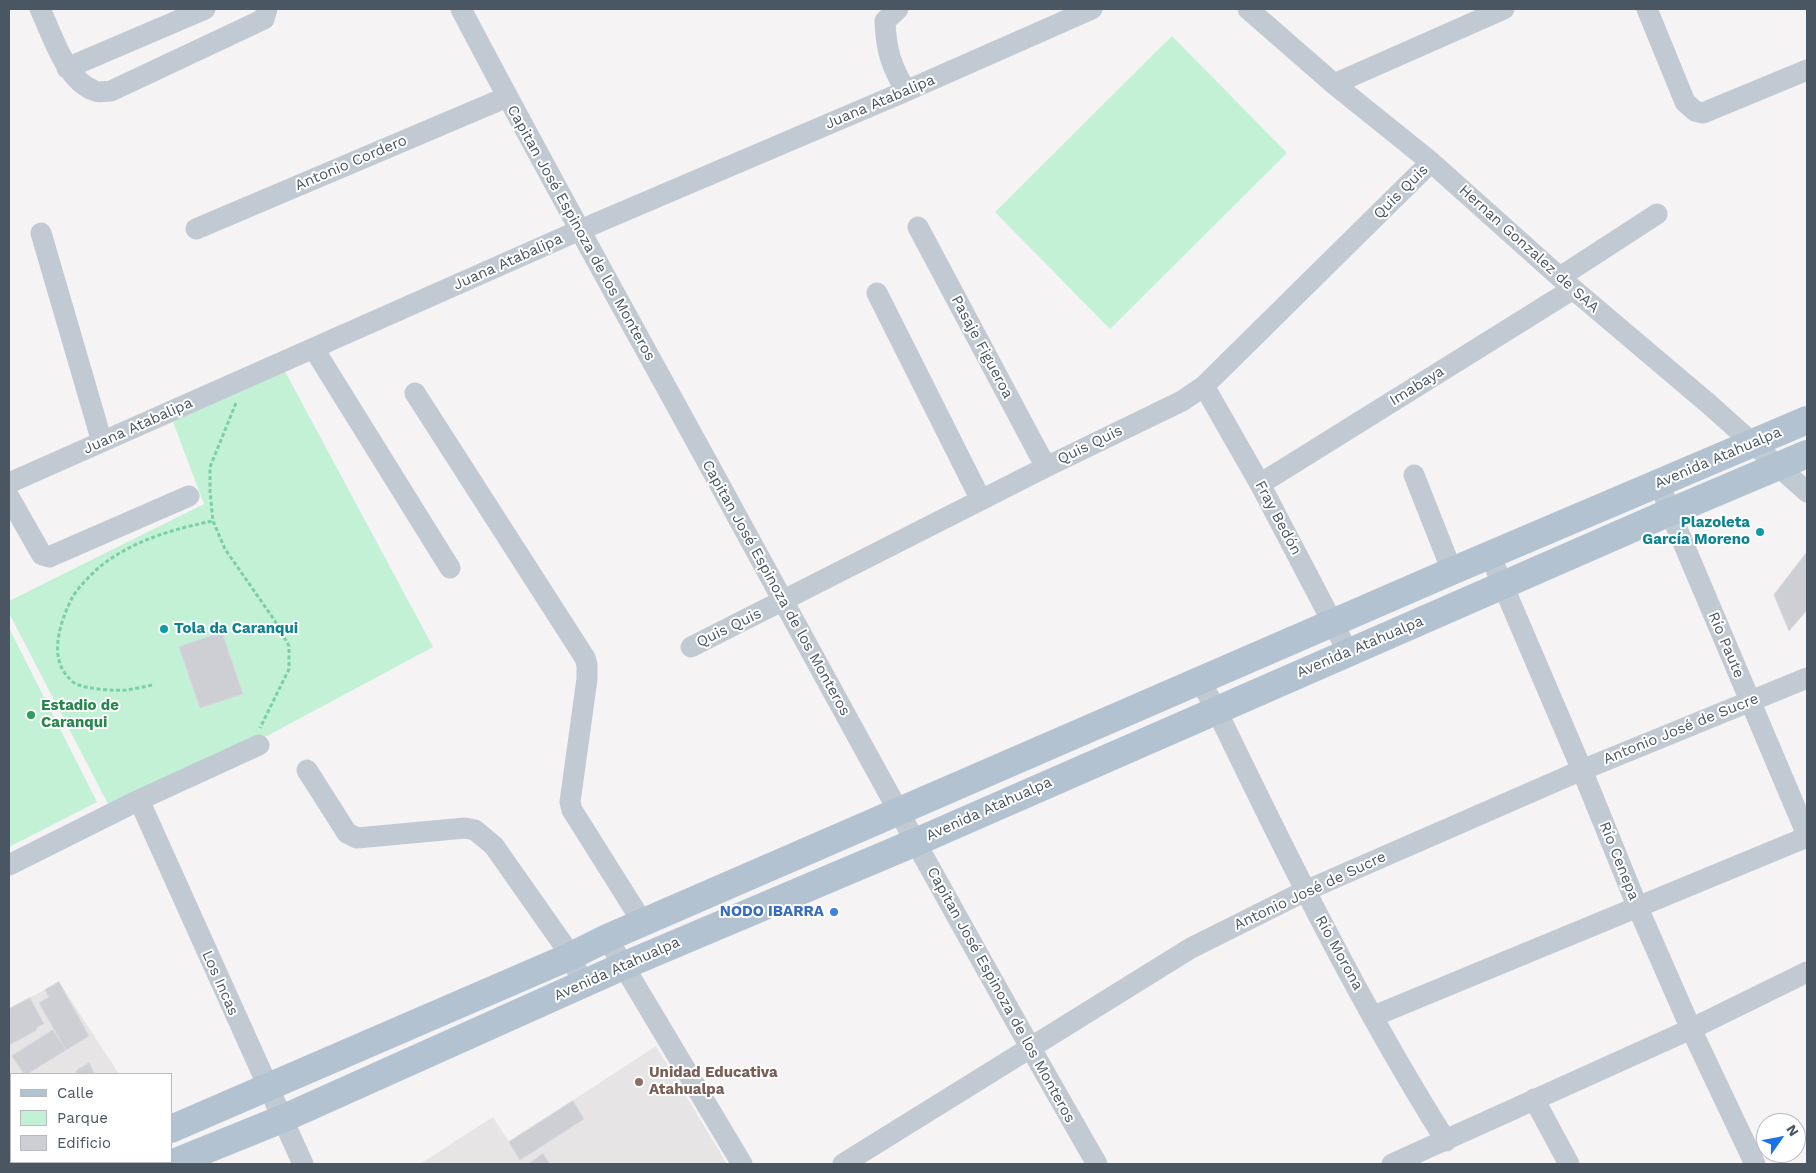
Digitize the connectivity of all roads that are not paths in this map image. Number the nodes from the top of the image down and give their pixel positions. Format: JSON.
{"nodes":[{"id":1,"x":40,"y":9,"type":"edge"},
{"id":2,"x":267,"y":9,"type":"edge"},
{"id":3,"x":461,"y":9,"type":"edge"},
{"id":4,"x":898,"y":9,"type":"edge"},
{"id":5,"x":1092,"y":9,"type":"edge"},
{"id":6,"x":1248,"y":9,"type":"edge"},
{"id":7,"x":1504,"y":9,"type":"edge"},
{"id":8,"x":1647,"y":9,"type":"edge"},
{"id":9,"x":200,"y":10,"type":"edge"},
{"id":10,"x":67,"y":68,"type":"junction"},
{"id":11,"x":1807,"y":70,"type":"edge"},
{"id":12,"x":1334,"y":84,"type":"junction"},
{"id":13,"x":906,"y":91,"type":"junction"},
{"id":14,"x":507,"y":97,"type":"junction"},
{"id":15,"x":1431,"y":162,"type":"junction"},
{"id":16,"x":1657,"y":214,"type":"dead end"},
{"id":17,"x":918,"y":227,"type":"dead end"},
{"id":18,"x":196,"y":229,"type":"dead end"},
{"id":19,"x":580,"y":230,"type":"junction"},
{"id":20,"x":41,"y":232,"type":"dead end"},
{"id":21,"x":1567,"y":283,"type":"junction"},
{"id":22,"x":876,"y":293,"type":"dead end"},
{"id":23,"x":314,"y":349,"type":"junction"},
{"id":24,"x":1204,"y":386,"type":"junction"},
{"id":25,"x":415,"y":392,"type":"dead end"},
{"id":26,"x":1807,"y":420,"type":"edge"},
{"id":27,"x":102,"y":442,"type":"junction"},
{"id":28,"x":1752,"y":444,"type":"junction"},
{"id":29,"x":1807,"y":454,"type":"edge"},
{"id":30,"x":1048,"y":466,"type":"junction"},
{"id":31,"x":1779,"y":467,"type":"junction"},
{"id":32,"x":1414,"y":475,"type":"dead end"},
{"id":33,"x":1659,"y":482,"type":"junction"},
{"id":34,"x":9,"y":483,"type":"edge"},
{"id":35,"x":1260,"y":484,"type":"junction"},
{"id":36,"x":1807,"y":492,"type":"edge"},
{"id":37,"x":9,"y":496,"type":"edge"},
{"id":38,"x":189,"y":496,"type":"dead end"},
{"id":39,"x":981,"y":500,"type":"junction"},
{"id":40,"x":1670,"y":512,"type":"junction"},
{"id":41,"x":1490,"y":556,"type":"junction"},
{"id":42,"x":450,"y":568,"type":"dead end"},
{"id":43,"x":1452,"y":571,"type":"junction"},
{"id":44,"x":1502,"y":586,"type":"junction"},
{"id":45,"x":783,"y":601,"type":"junction"},
{"id":46,"x":1332,"y":624,"type":"junction"},
{"id":47,"x":691,"y":647,"type":"dead end"},
{"id":48,"x":1348,"y":652,"type":"junction"},
{"id":49,"x":1807,"y":678,"type":"edge"},
{"id":50,"x":1200,"y":681,"type":"junction"},
{"id":51,"x":1749,"y":702,"type":"junction"},
{"id":52,"x":1216,"y":709,"type":"junction"},
{"id":53,"x":254,"y":748,"type":"road end"},
{"id":54,"x":307,"y":770,"type":"dead end"},
{"id":55,"x":1582,"y":770,"type":"junction"},
{"id":56,"x":139,"y":800,"type":"junction"},
{"id":57,"x":899,"y":810,"type":"junction"},
{"id":58,"x":1807,"y":836,"type":"edge"},
{"id":59,"x":916,"y":842,"type":"junction"},
{"id":60,"x":9,"y":866,"type":"edge"},
{"id":61,"x":1305,"y":891,"type":"junction"},
{"id":62,"x":1638,"y":908,"type":"junction"},
{"id":63,"x":643,"y":923,"type":"junction"},
{"id":64,"x":606,"y":938,"type":"junction"},
{"id":65,"x":571,"y":956,"type":"junction"},
{"id":66,"x":623,"y":966,"type":"junction"},
{"id":67,"x":1807,"y":972,"type":"edge"},
{"id":68,"x":584,"y":984,"type":"junction"},
{"id":69,"x":1374,"y":1016,"type":"junction"},
{"id":70,"x":1692,"y":1029,"type":"junction"},
{"id":71,"x":1030,"y":1048,"type":"junction"},
{"id":72,"x":267,"y":1087,"type":"junction"},
{"id":73,"x":1534,"y":1099,"type":"junction"},
{"id":74,"x":282,"y":1119,"type":"junction"},
{"id":75,"x":172,"y":1129,"type":"edge"},
{"id":76,"x":1446,"y":1141,"type":"junction"},
{"id":77,"x":171,"y":1164,"type":"edge"},
{"id":78,"x":303,"y":1164,"type":"edge"},
{"id":79,"x":742,"y":1164,"type":"edge"},
{"id":80,"x":843,"y":1164,"type":"edge"},
{"id":81,"x":1097,"y":1164,"type":"edge"},
{"id":82,"x":1392,"y":1164,"type":"edge"},
{"id":83,"x":1569,"y":1164,"type":"edge"},
{"id":84,"x":1755,"y":1164,"type":"edge"}],
"edges":[{"from":1,"to":10,"type":"street"},
{"from":2,"to":10,"type":"street"},
{"from":3,"to":14,"type":"street","name":"Capitan José Espinoza de los Monteros"},
{"from":4,"to":13,"type":"street"},
{"from":5,"to":13,"type":"street","name":"Juana Atabalipa"},
{"from":6,"to":12,"type":"street","name":"Hernan Gonzalez de SAA"},
{"from":7,"to":12,"type":"street"},
{"from":8,"to":11,"type":"street"},
{"from":9,"to":10,"type":"street"},
{"from":12,"to":15,"type":"street","name":"Hernan Gonzalez de SAA"},
{"from":13,"to":19,"type":"street","name":"Juana Atabalipa"},
{"from":14,"to":18,"type":"street","name":"Antonio Cordero"},
{"from":14,"to":19,"type":"street","name":"Capitan José Espinoza de los Monteros"},
{"from":15,"to":21,"type":"street","name":"Hernan Gonzalez de SAA"},
{"from":15,"to":24,"type":"street","name":"Quis Quis"},
{"from":16,"to":21,"type":"street","name":"Imabaya"},
{"from":17,"to":30,"type":"street","name":"Pasaje Figueroa"},
{"from":19,"to":23,"type":"street","name":"Juana Atabalipa"},
{"from":19,"to":45,"type":"street","name":"Capitan José Espinoza de los Monteros"},
{"from":20,"to":27,"type":"street"},
{"from":21,"to":28,"type":"street","name":"Hernan Gonzalez de SAA"},
{"from":21,"to":35,"type":"street","name":"Imabaya"},
{"from":22,"to":39,"type":"street"},
{"from":23,"to":27,"type":"street","name":"Juana Atabalipa"},
{"from":23,"to":42,"type":"street"},
{"from":24,"to":30,"type":"street","name":"Quis Quis"},
{"from":24,"to":35,"type":"street","name":"Fray Bedón"},
{"from":25,"to":63,"type":"street"},
{"from":26,"to":28,"type":"main road","name":"Avenida Atahualpa"},
{"from":27,"to":34,"type":"street","name":"Juana Atabalipa"},
{"from":28,"to":31,"type":"street","name":"Hernan Gonzalez de SAA"},
{"from":28,"to":33,"type":"main road","name":"Avenida Atahualpa"},
{"from":29,"to":31,"type":"main road","name":"Avenida Atahualpa"},
{"from":30,"to":39,"type":"street","name":"Quis Quis"},
{"from":31,"to":36,"type":"street","name":"Hernan Gonzalez de SAA"},
{"from":31,"to":40,"type":"main road","name":"Avenida Atahualpa"},
{"from":32,"to":43,"type":"street"},
{"from":33,"to":40,"type":"street","name":"Río Paute"},
{"from":33,"to":41,"type":"main road","name":"Avenida Atahualpa"},
{"from":35,"to":46,"type":"street","name":"Fray Bedón"},
{"from":37,"to":38,"type":"street"},
{"from":39,"to":45,"type":"street","name":"Quis Quis"},
{"from":40,"to":44,"type":"main road","name":"Avenida Atahualpa"},
{"from":40,"to":51,"type":"street","name":"Río Paute"},
{"from":41,"to":43,"type":"main road","name":"Avenida Atahualpa"},
{"from":41,"to":44,"type":"street","name":"Río Cenepa"},
{"from":43,"to":46,"type":"main road","name":"Avenida Atahualpa"},
{"from":44,"to":48,"type":"main road","name":"Avenida Atahualpa"},
{"from":44,"to":55,"type":"street","name":"Río Cenepa"},
{"from":45,"to":47,"type":"street","name":"Quis Quis"},
{"from":45,"to":57,"type":"street","name":"Capitan José Espinoza de los Monteros"},
{"from":46,"to":48,"type":"street","name":"Fray Bedón"},
{"from":46,"to":50,"type":"main road","name":"Avenida Atahualpa"},
{"from":48,"to":52,"type":"main road","name":"Avenida Atahualpa"},
{"from":49,"to":51,"type":"street","name":"Antonio José de Sucre"},
{"from":50,"to":52,"type":"street","name":"Río Morona"},
{"from":50,"to":57,"type":"main road","name":"Avenida Atahualpa"},
{"from":51,"to":55,"type":"street","name":"Antonio José de Sucre"},
{"from":51,"to":58,"type":"street","name":"Río Paute"},
{"from":52,"to":59,"type":"main road","name":"Avenida Atahualpa"},
{"from":52,"to":61,"type":"street","name":"Río Morona"},
{"from":53,"to":56,"type":"street"},
{"from":54,"to":65,"type":"street"},
{"from":55,"to":61,"type":"street","name":"Antonio José de Sucre"},
{"from":55,"to":62,"type":"street","name":"Río Cenepa"},
{"from":56,"to":60,"type":"street"},
{"from":56,"to":72,"type":"street","name":"Los Incas"},
{"from":57,"to":59,"type":"street","name":"Capitan José Espinoza de los Monteros"},
{"from":57,"to":63,"type":"main road","name":"Avenida Atahualpa"},
{"from":58,"to":62,"type":"street"},
{"from":59,"to":66,"type":"main road","name":"Avenida Atahualpa"},
{"from":59,"to":71,"type":"street","name":"Capitan José Espinoza de los Monteros"},
{"from":61,"to":69,"type":"street","name":"Río Morona"},
{"from":61,"to":71,"type":"street","name":"Antonio José de Sucre"},
{"from":62,"to":69,"type":"street"},
{"from":62,"to":70,"type":"street","name":"Río Cenepa"},
{"from":63,"to":64,"type":"main road","name":"Avenida Atahualpa"},
{"from":64,"to":65,"type":"main road","name":"Avenida Atahualpa"},
{"from":64,"to":66,"type":"street"},
{"from":65,"to":68,"type":"street"},
{"from":65,"to":72,"type":"main road","name":"Avenida Atahualpa"},
{"from":66,"to":68,"type":"main road","name":"Avenida Atahualpa"},
{"from":66,"to":79,"type":"street"},
{"from":67,"to":70,"type":"street"},
{"from":68,"to":74,"type":"main road","name":"Avenida Atahualpa"},
{"from":69,"to":76,"type":"street","name":"Río Morona"},
{"from":70,"to":73,"type":"street"},
{"from":70,"to":84,"type":"street","name":"Río Cenepa"},
{"from":71,"to":80,"type":"street","name":"Antonio José de Sucre"},
{"from":71,"to":81,"type":"street","name":"Capitan José Espinoza de los Monteros"},
{"from":72,"to":74,"type":"street","name":"Los Incas"},
{"from":72,"to":75,"type":"main road","name":"Avenida Atahualpa"},
{"from":73,"to":76,"type":"street"},
{"from":73,"to":83,"type":"street"},
{"from":74,"to":77,"type":"main road","name":"Avenida Atahualpa"},
{"from":74,"to":78,"type":"street","name":"Los Incas"},
{"from":76,"to":82,"type":"street"}]}
